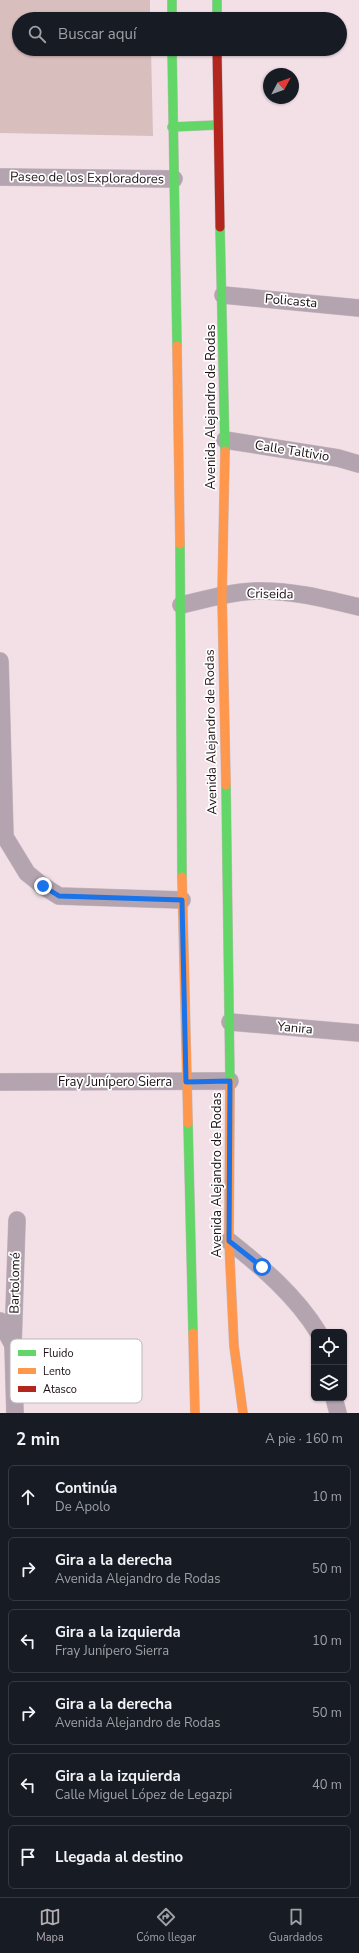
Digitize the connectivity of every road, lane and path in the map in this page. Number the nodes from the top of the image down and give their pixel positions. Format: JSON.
{"nodes":[{"id":1,"x":172,"y":0,"type":"edge"},
{"id":2,"x":217,"y":0,"type":"edge"},
{"id":3,"x":172,"y":12,"type":"edge"},
{"id":4,"x":217,"y":12,"type":"edge"},
{"id":5,"x":172,"y":56,"type":"edge"},
{"id":6,"x":217,"y":56,"type":"edge"},
{"id":7,"x":217,"y":125,"type":"junction"},
{"id":8,"x":172,"y":127,"type":"junction"},
{"id":9,"x":0,"y":177,"type":"edge"},
{"id":10,"x":174,"y":179,"type":"junction"},
{"id":11,"x":223,"y":295,"type":"junction"},
{"id":12,"x":359,"y":308,"type":"edge"},
{"id":13,"x":225,"y":440,"type":"junction"},
{"id":14,"x":359,"y":464,"type":"edge"},
{"id":15,"x":222,"y":596,"type":"junction"},
{"id":16,"x":181,"y":605,"type":"junction"},
{"id":17,"x":359,"y":608,"type":"edge"},
{"id":18,"x":0,"y":661,"type":"edge"},
{"id":19,"x":182,"y":900,"type":"junction"},
{"id":20,"x":230,"y":1022,"type":"junction"},
{"id":21,"x":359,"y":1033,"type":"edge"},
{"id":22,"x":230,"y":1081,"type":"junction"},
{"id":23,"x":0,"y":1082,"type":"edge"},
{"id":24,"x":186,"y":1082,"type":"junction"},
{"id":25,"x":16,"y":1220,"type":"dead end"},
{"id":26,"x":229,"y":1241,"type":"junction"},
{"id":27,"x":0,"y":1321,"type":"edge"},
{"id":28,"x":316,"y":1329,"type":"edge"},
{"id":29,"x":10,"y":1339,"type":"edge"},
{"id":30,"x":14,"y":1339,"type":"edge"},
{"id":31,"x":335,"y":1401,"type":"edge"},
{"id":32,"x":15,"y":1403,"type":"edge"},
{"id":33,"x":15,"y":1413,"type":"edge"},
{"id":34,"x":195,"y":1413,"type":"edge"},
{"id":35,"x":243,"y":1413,"type":"edge"},
{"id":36,"x":338,"y":1413,"type":"edge"}],
"edges":[{"from":1,"to":3,"type":"street"},
{"from":2,"to":4,"type":"street"},
{"from":5,"to":8,"type":"street","name":"Avenida Alejandro de Rodas"},
{"from":6,"to":7,"type":"street","name":"Avenida Alejandro de Rodas"},
{"from":7,"to":8,"type":"street"},
{"from":7,"to":11,"type":"street","name":"Avenida Alejandro de Rodas"},
{"from":8,"to":10,"type":"street","name":"Avenida Alejandro de Rodas"},
{"from":9,"to":10,"type":"street","name":"Paseo de los Exploradores"},
{"from":10,"to":16,"type":"street","name":"Avenida Alejandro de Rodas"},
{"from":11,"to":12,"type":"street","name":"Policasta"},
{"from":11,"to":13,"type":"street","name":"Avenida Alejandro de Rodas"},
{"from":13,"to":14,"type":"street","name":"Calle Taltivio"},
{"from":13,"to":15,"type":"street","name":"Avenida Alejandro de Rodas"},
{"from":15,"to":16,"type":"street","name":"Criseida"},
{"from":15,"to":17,"type":"street","name":"Criseida"},
{"from":15,"to":20,"type":"street","name":"Avenida Alejandro de Rodas"},
{"from":16,"to":19,"type":"street","name":"Avenida Alejandro de Rodas"},
{"from":18,"to":19,"type":"street"},
{"from":19,"to":24,"type":"street","name":"Avenida Alejandro de Rodas"},
{"from":20,"to":21,"type":"street","name":"Yanira"},
{"from":20,"to":22,"type":"street","name":"Avenida Alejandro de Rodas"},
{"from":22,"to":24,"type":"street","name":"Fray Junípero Sierra"},
{"from":22,"to":26,"type":"street","name":"Avenida Alejandro de Rodas"},
{"from":23,"to":24,"type":"street","name":"Fray Junípero Sierra"},
{"from":24,"to":34,"type":"street","name":"Avenida Alejandro de Rodas"},
{"from":25,"to":30,"type":"street","name":"Bartolomé"},
{"from":26,"to":28,"type":"street"},
{"from":26,"to":35,"type":"street","name":"Avenida Alejandro de Rodas"},
{"from":27,"to":29,"type":"street","name":"Bartolomé"},
{"from":31,"to":36,"type":"street"},
{"from":32,"to":33,"type":"street","name":"Bartolomé"}]}
